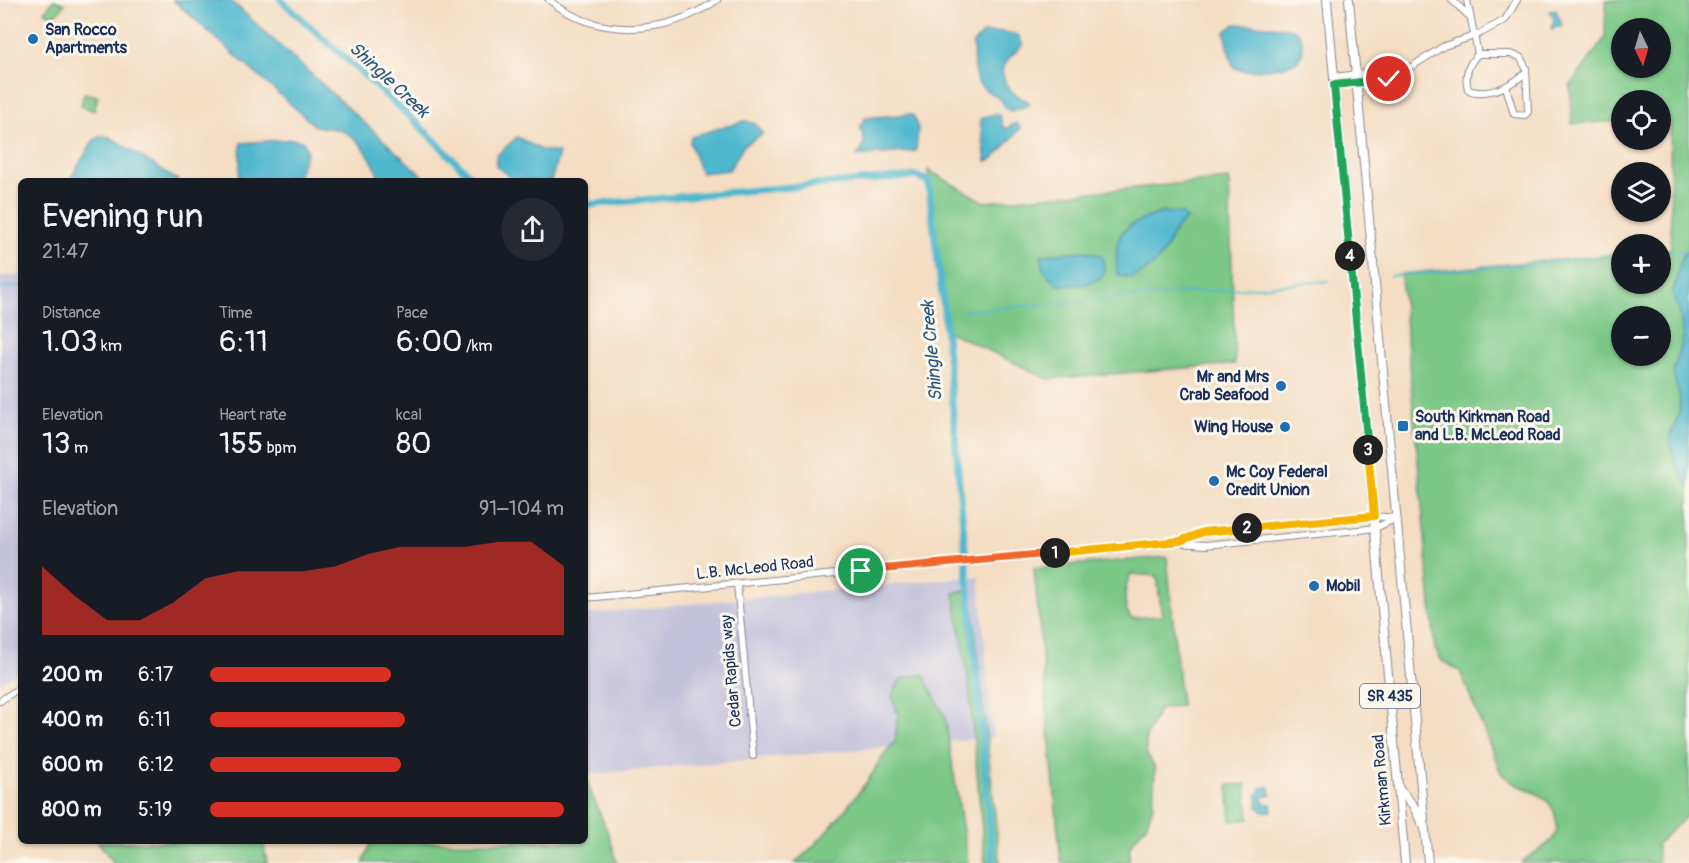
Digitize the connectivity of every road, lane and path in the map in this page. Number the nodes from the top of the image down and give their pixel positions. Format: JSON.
{"nodes":[{"id":1,"x":549,"y":0,"type":"edge"},
{"id":2,"x":717,"y":0,"type":"edge"},
{"id":3,"x":1327,"y":0,"type":"edge"},
{"id":4,"x":1349,"y":0,"type":"edge"},
{"id":5,"x":1452,"y":0,"type":"edge"},
{"id":6,"x":1467,"y":0,"type":"edge"},
{"id":7,"x":1517,"y":0,"type":"edge"},
{"id":8,"x":1469,"y":15,"type":"junction"},
{"id":9,"x":1473,"y":36,"type":"junction"},
{"id":10,"x":1478,"y":54,"type":"junction"},
{"id":11,"x":1410,"y":68,"type":"junction"},
{"id":12,"x":1356,"y":73,"type":"junction"},
{"id":13,"x":1526,"y":73,"type":"junction"},
{"id":14,"x":1334,"y":81,"type":"junction"},
{"id":15,"x":1357,"y":83,"type":"junction"},
{"id":16,"x":1506,"y":87,"type":"junction"},
{"id":17,"x":1374,"y":516,"type":"junction"},
{"id":18,"x":1396,"y":518,"type":"junction"},
{"id":19,"x":1375,"y":528,"type":"junction"},
{"id":20,"x":1180,"y":541,"type":"junction"},
{"id":21,"x":737,"y":584,"type":"junction"},
{"id":22,"x":588,"y":598,"type":"edge"},
{"id":23,"x":18,"y":689,"type":"edge"},
{"id":24,"x":0,"y":700,"type":"edge"},
{"id":25,"x":753,"y":756,"type":"dead end"},
{"id":26,"x":1398,"y":788,"type":"junction"},
{"id":27,"x":1425,"y":830,"type":"junction"},
{"id":28,"x":1405,"y":863,"type":"edge"},
{"id":29,"x":1428,"y":863,"type":"edge"}],
"edges":[{"from":1,"to":2,"type":"street"},
{"from":3,"to":14,"type":"main road","number":"SR 435"},
{"from":4,"to":12,"type":"main road","number":"SR 435"},
{"from":5,"to":8,"type":"street"},
{"from":6,"to":8,"type":"street"},
{"from":7,"to":9,"type":"street"},
{"from":8,"to":9,"type":"street"},
{"from":9,"to":10,"type":"street"},
{"from":9,"to":11,"type":"street"},
{"from":10,"to":13,"type":"street"},
{"from":10,"to":16,"type":"street"},
{"from":11,"to":12,"type":"street"},
{"from":11,"to":15,"type":"street"},
{"from":12,"to":14,"type":"street"},
{"from":12,"to":15,"type":"main road","number":"SR 435"},
{"from":13,"to":16,"type":"street"},
{"from":13,"to":16,"type":"street"},
{"from":14,"to":15,"type":"street"},
{"from":14,"to":17,"type":"main road","number":"SR 435"},
{"from":15,"to":18,"type":"main road","number":"SR 435"},
{"from":17,"to":18,"type":"street","name":"L.B. McLeod Road"},
{"from":17,"to":19,"type":"main road","name":"Kirkman Road","number":"SR 435"},
{"from":17,"to":20,"type":"street","name":"L.B. McLeod Road"},
{"from":18,"to":19,"type":"street","name":"L.B. McLeod Road"},
{"from":18,"to":27,"type":"main road","number":"SR 435"},
{"from":19,"to":20,"type":"street","name":"L.B. McLeod Road"},
{"from":19,"to":26,"type":"main road","name":"Kirkman Road","number":"SR 435"},
{"from":20,"to":21,"type":"street","name":"L.B. McLeod Road"},
{"from":21,"to":22,"type":"street","name":"L.B. McLeod Road"},
{"from":21,"to":25,"type":"street","name":"Cedar Rapids way"},
{"from":23,"to":24,"type":"street"},
{"from":26,"to":27,"type":"main road"},
{"from":26,"to":28,"type":"main road","name":"Kirkman Road","number":"SR 435"},
{"from":27,"to":29,"type":"main road","number":"SR 435"}]}
